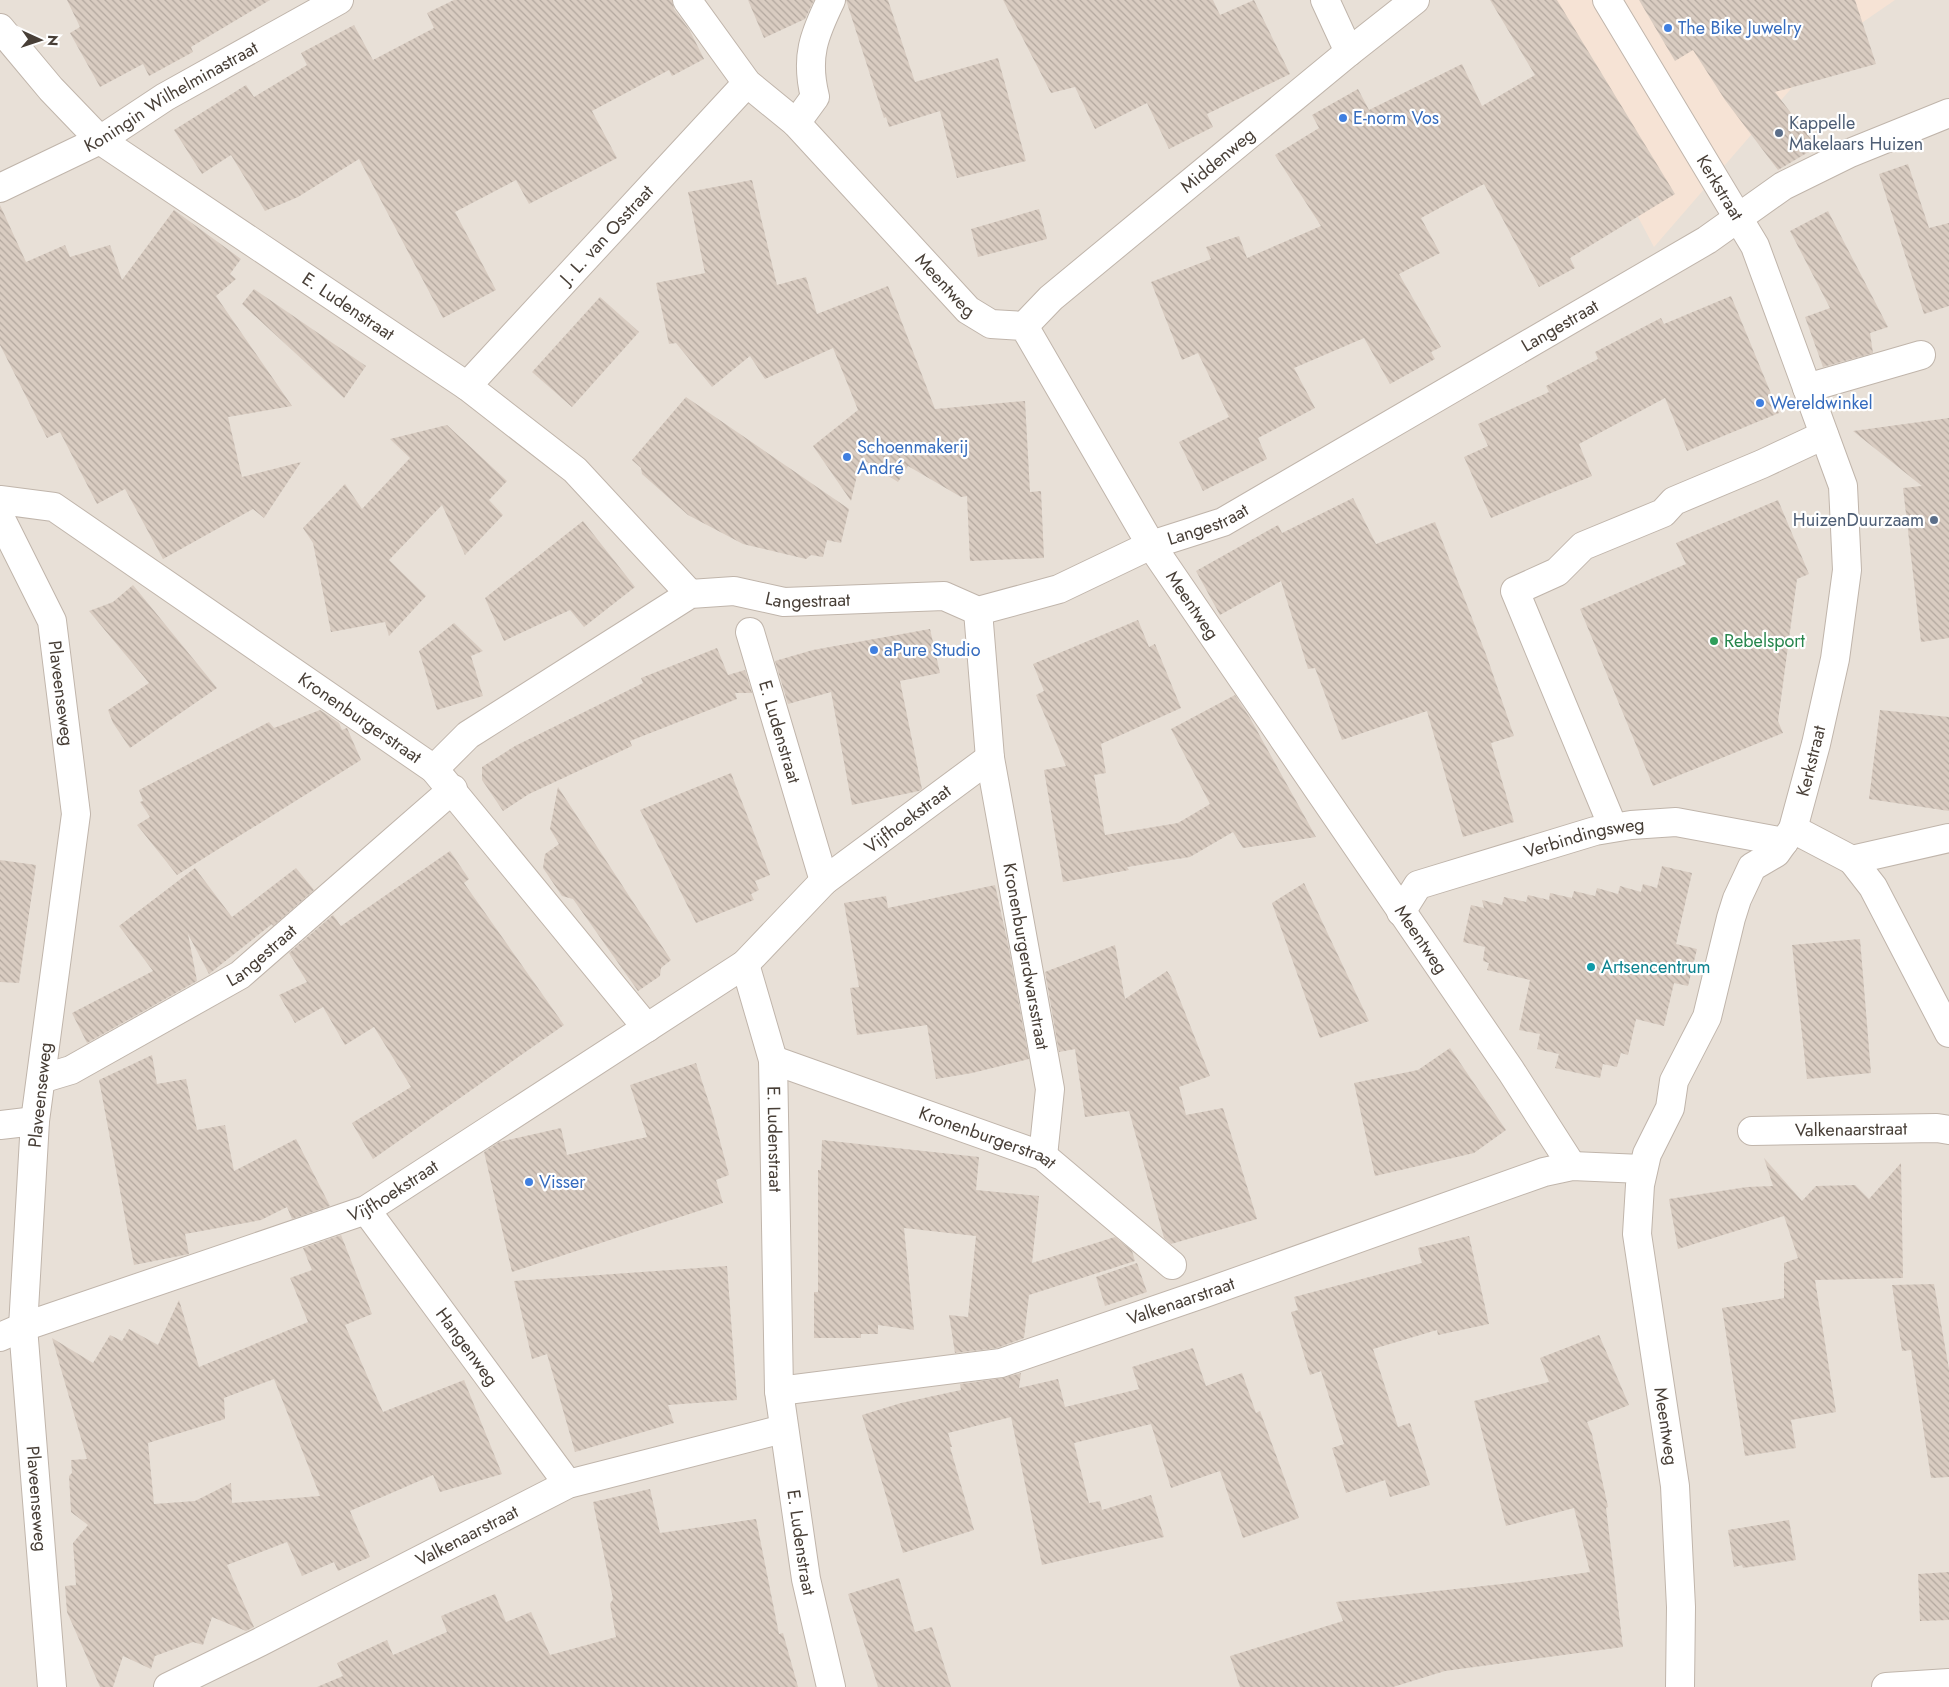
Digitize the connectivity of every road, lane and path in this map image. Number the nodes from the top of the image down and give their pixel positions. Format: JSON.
{"nodes":[{"id":1,"x":339,"y":0,"type":"edge"},
{"id":2,"x":687,"y":0,"type":"edge"},
{"id":3,"x":831,"y":0,"type":"edge"},
{"id":4,"x":1325,"y":0,"type":"edge"},
{"id":5,"x":1415,"y":0,"type":"edge"},
{"id":6,"x":1607,"y":0,"type":"edge"},
{"id":7,"x":0,"y":28,"type":"edge"},
{"id":8,"x":1349,"y":52,"type":"junction"},
{"id":9,"x":747,"y":83,"type":"junction"},
{"id":10,"x":1949,"y":113,"type":"edge"},
{"id":11,"x":796,"y":123,"type":"junction"},
{"id":12,"x":100,"y":140,"type":"junction"},
{"id":13,"x":0,"y":188,"type":"edge"},
{"id":14,"x":1738,"y":219,"type":"junction"},
{"id":15,"x":1024,"y":326,"type":"junction"},
{"id":16,"x":1921,"y":355,"type":"dead end"},
{"id":17,"x":467,"y":386,"type":"junction"},
{"id":18,"x":1807,"y":388,"type":"junction"},
{"id":19,"x":1824,"y":435,"type":"junction"},
{"id":20,"x":1,"y":518,"type":"edge"},
{"id":21,"x":1151,"y":545,"type":"junction"},
{"id":22,"x":690,"y":594,"type":"junction"},
{"id":23,"x":978,"y":611,"type":"junction"},
{"id":24,"x":750,"y":632,"type":"dead end"},
{"id":25,"x":990,"y":758,"type":"junction"},
{"id":26,"x":434,"y":769,"type":"junction"},
{"id":27,"x":452,"y":789,"type":"junction"},
{"id":28,"x":1613,"y":827,"type":"junction"},
{"id":29,"x":1789,"y":836,"type":"junction"},
{"id":30,"x":1949,"y":838,"type":"edge"},
{"id":31,"x":1852,"y":860,"type":"junction"},
{"id":32,"x":824,"y":881,"type":"junction"},
{"id":33,"x":1402,"y":912,"type":"junction"},
{"id":34,"x":744,"y":964,"type":"junction"},
{"id":35,"x":647,"y":1028,"type":"junction"},
{"id":36,"x":1949,"y":1033,"type":"edge"},
{"id":37,"x":773,"y":1060,"type":"junction"},
{"id":38,"x":41,"y":1079,"type":"junction"},
{"id":39,"x":35,"y":1121,"type":"junction"},
{"id":40,"x":0,"y":1125,"type":"edge"},
{"id":41,"x":1949,"y":1130,"type":"edge"},
{"id":42,"x":1752,"y":1131,"type":"dead end"},
{"id":43,"x":1043,"y":1156,"type":"junction"},
{"id":44,"x":1572,"y":1166,"type":"junction"},
{"id":45,"x":1642,"y":1169,"type":"junction"},
{"id":46,"x":366,"y":1210,"type":"junction"},
{"id":47,"x":1172,"y":1265,"type":"dead end"},
{"id":48,"x":11,"y":1332,"type":"edge"},
{"id":49,"x":779,"y":1391,"type":"junction"},
{"id":50,"x":783,"y":1429,"type":"junction"},
{"id":51,"x":568,"y":1484,"type":"junction"},
{"id":52,"x":1680,"y":1677,"type":"edge"},
{"id":53,"x":1949,"y":1683,"type":"edge"},
{"id":54,"x":52,"y":1687,"type":"edge"},
{"id":55,"x":168,"y":1687,"type":"edge"},
{"id":56,"x":830,"y":1687,"type":"edge"},
{"id":57,"x":1886,"y":1687,"type":"edge"}],
"edges":[{"from":1,"to":12,"type":"street","name":"Koningin Wilhelminastraat"},
{"from":2,"to":9,"type":"street","name":"Meentweg"},
{"from":3,"to":11,"type":"street"},
{"from":4,"to":8,"type":"street"},
{"from":5,"to":8,"type":"street","name":"Middenweg"},
{"from":6,"to":14,"type":"street","name":"Kerkstraat"},
{"from":7,"to":12,"type":"street","name":"E. Ludenstraat"},
{"from":8,"to":15,"type":"street","name":"Middenweg"},
{"from":9,"to":11,"type":"street","name":"Meentweg"},
{"from":9,"to":17,"type":"street","name":"J. L. van Osstraat"},
{"from":10,"to":14,"type":"street","name":"Langestraat"},
{"from":11,"to":15,"type":"street","name":"Meentweg"},
{"from":12,"to":13,"type":"street","name":"Koningin Wilhelminastraat"},
{"from":12,"to":17,"type":"street","name":"E. Ludenstraat"},
{"from":14,"to":18,"type":"street","name":"Kerkstraat"},
{"from":14,"to":21,"type":"street","name":"Langestraat"},
{"from":15,"to":21,"type":"street","name":"Meentweg"},
{"from":16,"to":18,"type":"street"},
{"from":17,"to":22,"type":"street","name":"E. Ludenstraat"},
{"from":18,"to":19,"type":"street","name":"Kerkstraat"},
{"from":19,"to":28,"type":"street"},
{"from":19,"to":29,"type":"street","name":"Kerkstraat"},
{"from":20,"to":26,"type":"street","name":"Kronenburgerstraat"},
{"from":20,"to":38,"type":"street","name":"Plaveenseweg"},
{"from":21,"to":23,"type":"street","name":"Langestraat"},
{"from":21,"to":33,"type":"street","name":"Meentweg"},
{"from":22,"to":23,"type":"street","name":"Langestraat"},
{"from":22,"to":26,"type":"street","name":"Langestraat"},
{"from":23,"to":25,"type":"street"},
{"from":24,"to":32,"type":"street","name":"E. Ludenstraat"},
{"from":25,"to":32,"type":"street","name":"Vijfhoekstraat"},
{"from":25,"to":43,"type":"street","name":"Kronenburgerdwarsstraat"},
{"from":26,"to":27,"type":"street","name":"Kronenburgerstraat"},
{"from":27,"to":35,"type":"street","name":"Kronenburgerstraat"},
{"from":27,"to":38,"type":"street","name":"Langestraat"},
{"from":28,"to":29,"type":"street","name":"Verbindingsweg"},
{"from":28,"to":33,"type":"street","name":"Verbindingsweg"},
{"from":29,"to":31,"type":"street","name":"Verbindingsweg"},
{"from":29,"to":45,"type":"street","name":"Meentweg"},
{"from":30,"to":31,"type":"street"},
{"from":31,"to":36,"type":"street"},
{"from":32,"to":34,"type":"street"},
{"from":33,"to":44,"type":"street","name":"Meentweg"},
{"from":34,"to":35,"type":"street","name":"Vijfhoekstraat"},
{"from":34,"to":37,"type":"street","name":"E. Ludenstraat"},
{"from":35,"to":46,"type":"street","name":"Vijfhoekstraat"},
{"from":37,"to":43,"type":"street","name":"Kronenburgerstraat"},
{"from":37,"to":49,"type":"street","name":"E. Ludenstraat"},
{"from":38,"to":39,"type":"street","name":"Plaveenseweg"},
{"from":39,"to":40,"type":"street"},
{"from":39,"to":48,"type":"street","name":"Plaveenseweg"},
{"from":41,"to":42,"type":"street","name":"Valkenaarstraat"},
{"from":43,"to":47,"type":"street","name":"Kronenburgerstraat"},
{"from":44,"to":45,"type":"street"},
{"from":44,"to":49,"type":"street","name":"Valkenaarstraat"},
{"from":45,"to":52,"type":"street","name":"Meentweg"},
{"from":46,"to":48,"type":"street","name":"Vijfhoekstraat"},
{"from":46,"to":51,"type":"street","name":"Hangenweg"},
{"from":48,"to":54,"type":"street","name":"Plaveenseweg"},
{"from":49,"to":50,"type":"street","name":"E. Ludenstraat"},
{"from":50,"to":51,"type":"street","name":"Valkenaarstraat"},
{"from":50,"to":56,"type":"street","name":"E. Ludenstraat"},
{"from":51,"to":55,"type":"street","name":"Valkenaarstraat"},
{"from":53,"to":57,"type":"street"}]}
